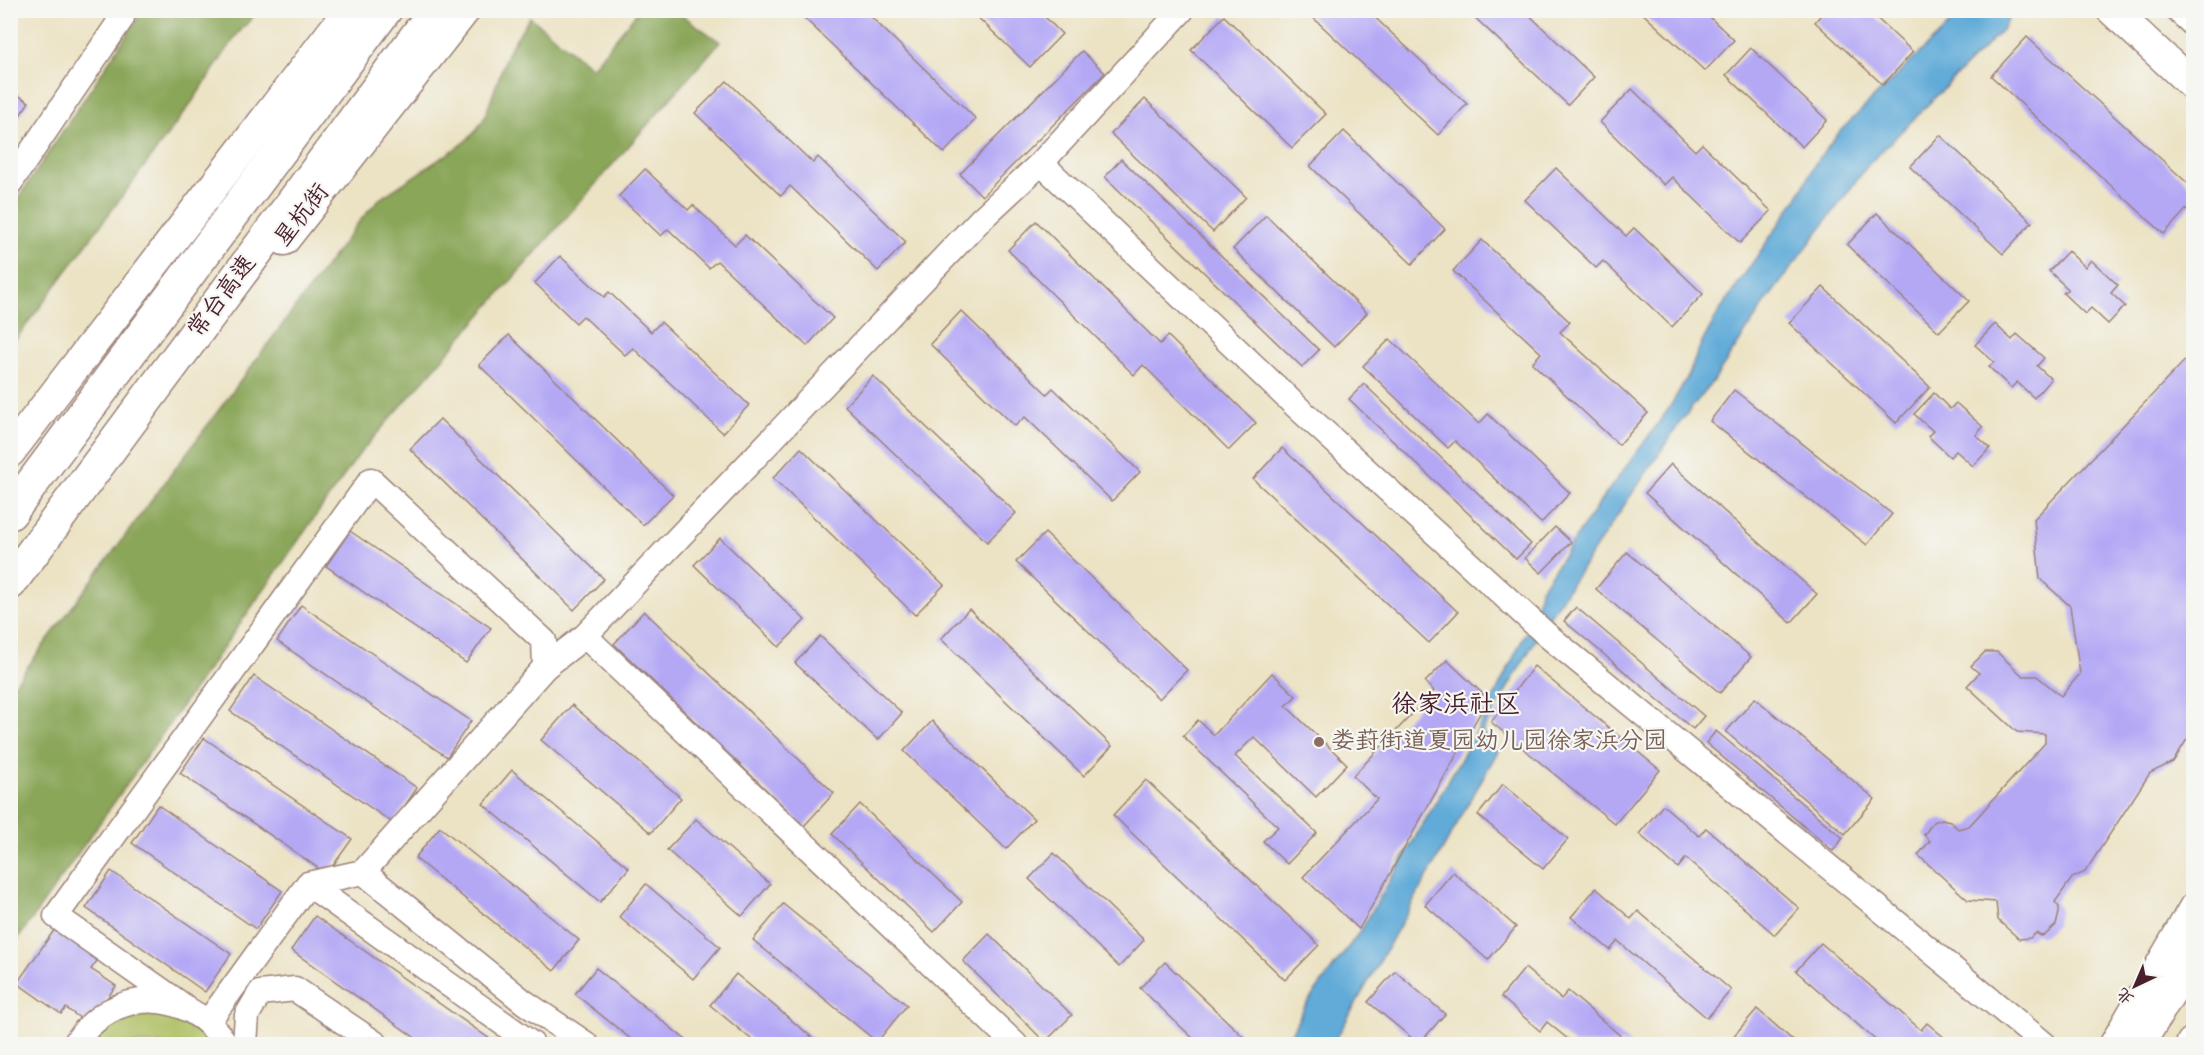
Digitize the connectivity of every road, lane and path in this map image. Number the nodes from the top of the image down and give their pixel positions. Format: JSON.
{"nodes":[{"id":1,"x":115,"y":10,"type":"edge"},
{"id":2,"x":349,"y":10,"type":"edge"},
{"id":3,"x":385,"y":10,"type":"edge"},
{"id":4,"x":435,"y":10,"type":"edge"},
{"id":5,"x":465,"y":10,"type":"edge"},
{"id":6,"x":1182,"y":10,"type":"edge"},
{"id":7,"x":2112,"y":10,"type":"edge"},
{"id":8,"x":2182,"y":10,"type":"edge"},
{"id":9,"x":2193,"y":21,"type":"edge"},
{"id":10,"x":2193,"y":86,"type":"edge"},
{"id":11,"x":1041,"y":163,"type":"junction"},
{"id":12,"x":10,"y":183,"type":"edge"},
{"id":13,"x":10,"y":452,"type":"edge"},
{"id":14,"x":10,"y":513,"type":"edge"},
{"id":15,"x":10,"y":583,"type":"edge"},
{"id":16,"x":10,"y":593,"type":"edge"},
{"id":17,"x":585,"y":636,"type":"junction"},
{"id":18,"x":545,"y":667,"type":"junction"},
{"id":19,"x":363,"y":872,"type":"junction"},
{"id":20,"x":308,"y":884,"type":"junction"},
{"id":21,"x":2193,"y":908,"type":"edge"},
{"id":22,"x":2193,"y":950,"type":"edge"},
{"id":23,"x":225,"y":999,"type":"junction"},
{"id":24,"x":185,"y":1007,"type":"junction"},
{"id":25,"x":247,"y":1015,"type":"junction"},
{"id":26,"x":208,"y":1022,"type":"junction"},
{"id":27,"x":75,"y":1044,"type":"edge"},
{"id":28,"x":226,"y":1044,"type":"edge"},
{"id":29,"x":245,"y":1044,"type":"edge"},
{"id":30,"x":376,"y":1044,"type":"edge"},
{"id":31,"x":532,"y":1044,"type":"edge"},
{"id":32,"x":586,"y":1044,"type":"edge"},
{"id":33,"x":1015,"y":1044,"type":"edge"},
{"id":34,"x":2044,"y":1044,"type":"edge"},
{"id":35,"x":2115,"y":1044,"type":"edge"},
{"id":36,"x":2138,"y":1044,"type":"edge"}],
"edges":[{"from":1,"to":12,"type":"street"},
{"from":2,"to":13,"type":"main road"},
{"from":3,"to":14,"type":"highway","name":"常台高速"},
{"from":4,"to":15,"type":"highway","name":"常台高速"},
{"from":5,"to":16,"type":"main road","name":"星杭街"},
{"from":6,"to":11,"type":"street"},
{"from":7,"to":10,"type":"main road"},
{"from":8,"to":9,"type":"main road"},
{"from":11,"to":17,"type":"street"},
{"from":11,"to":34,"type":"street"},
{"from":17,"to":18,"type":"street"},
{"from":17,"to":33,"type":"street"},
{"from":18,"to":19,"type":"street"},
{"from":18,"to":24,"type":"street"},
{"from":19,"to":20,"type":"street"},
{"from":19,"to":32,"type":"street"},
{"from":20,"to":23,"type":"street"},
{"from":20,"to":31,"type":"street"},
{"from":21,"to":35,"type":"main road"},
{"from":22,"to":36,"type":"highway"},
{"from":23,"to":25,"type":"street"},
{"from":23,"to":26,"type":"street"},
{"from":24,"to":26,"type":"street"},
{"from":24,"to":27,"type":"street"},
{"from":25,"to":29,"type":"street"},
{"from":25,"to":30,"type":"street"},
{"from":26,"to":28,"type":"street"}]}
